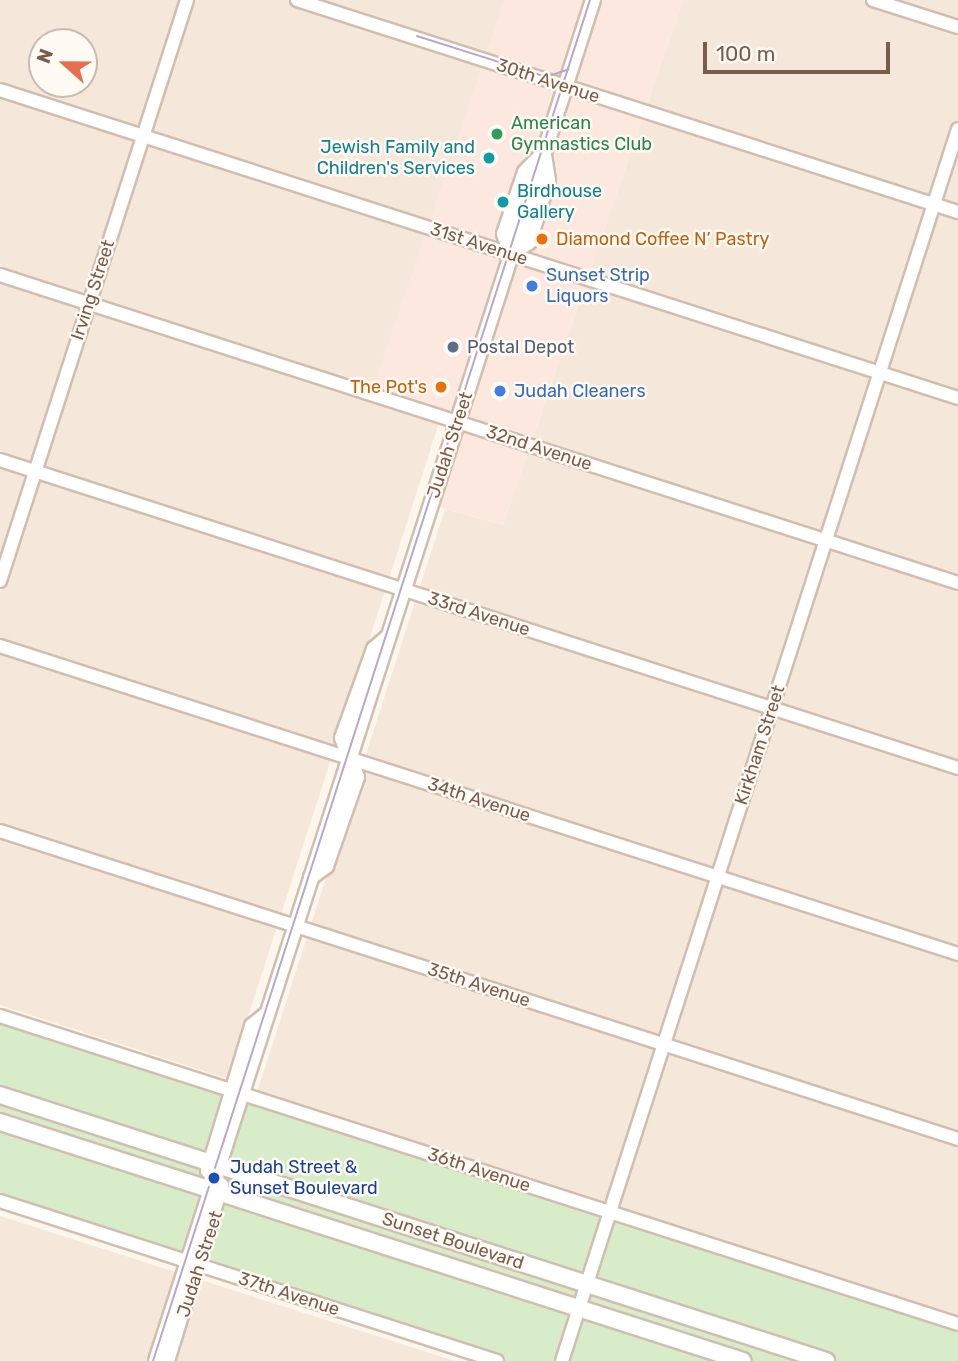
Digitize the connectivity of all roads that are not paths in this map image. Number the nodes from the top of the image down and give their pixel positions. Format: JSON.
{"nodes":[{"id":1,"x":187,"y":0,"type":"edge"},
{"id":2,"x":297,"y":0,"type":"edge"},
{"id":3,"x":593,"y":0,"type":"edge"},
{"id":4,"x":873,"y":0,"type":"edge"},
{"id":5,"x":958,"y":27,"type":"edge"},
{"id":6,"x":565,"y":86,"type":"junction"},
{"id":7,"x":0,"y":90,"type":"edge"},
{"id":8,"x":958,"y":129,"type":"edge"},
{"id":9,"x":143,"y":136,"type":"junction"},
{"id":10,"x":934,"y":205,"type":"junction"},
{"id":11,"x":958,"y":212,"type":"edge"},
{"id":12,"x":511,"y":254,"type":"junction"},
{"id":13,"x":0,"y":275,"type":"edge"},
{"id":14,"x":89,"y":304,"type":"junction"},
{"id":15,"x":880,"y":373,"type":"junction"},
{"id":16,"x":958,"y":398,"type":"edge"},
{"id":17,"x":457,"y":422,"type":"junction"},
{"id":18,"x":0,"y":460,"type":"edge"},
{"id":19,"x":35,"y":472,"type":"junction"},
{"id":20,"x":825,"y":541,"type":"junction"},
{"id":21,"x":0,"y":581,"type":"edge"},
{"id":22,"x":958,"y":583,"type":"edge"},
{"id":23,"x":404,"y":590,"type":"junction"},
{"id":24,"x":0,"y":646,"type":"edge"},
{"id":25,"x":772,"y":708,"type":"junction"},
{"id":26,"x":350,"y":758,"type":"junction"},
{"id":27,"x":958,"y":768,"type":"edge"},
{"id":28,"x":0,"y":831,"type":"edge"},
{"id":29,"x":718,"y":876,"type":"junction"},
{"id":30,"x":295,"y":926,"type":"junction"},
{"id":31,"x":958,"y":954,"type":"edge"},
{"id":32,"x":0,"y":1016,"type":"edge"},
{"id":33,"x":664,"y":1045,"type":"junction"},
{"id":34,"x":235,"y":1092,"type":"junction"},
{"id":35,"x":0,"y":1095,"type":"edge"},
{"id":36,"x":0,"y":1122,"type":"edge"},
{"id":37,"x":958,"y":1139,"type":"edge"},
{"id":38,"x":212,"y":1164,"type":"junction"},
{"id":39,"x":216,"y":1192,"type":"junction"},
{"id":40,"x":0,"y":1201,"type":"edge"},
{"id":41,"x":610,"y":1212,"type":"junction"},
{"id":42,"x":194,"y":1264,"type":"junction"},
{"id":43,"x":587,"y":1284,"type":"junction"},
{"id":44,"x":579,"y":1308,"type":"junction"},
{"id":45,"x":958,"y":1324,"type":"edge"},
{"id":46,"x":156,"y":1361,"type":"edge"},
{"id":47,"x":167,"y":1361,"type":"edge"},
{"id":48,"x":497,"y":1361,"type":"edge"},
{"id":49,"x":562,"y":1361,"type":"edge"},
{"id":50,"x":743,"y":1361,"type":"edge"},
{"id":51,"x":826,"y":1361,"type":"edge"}],
"edges":[{"from":1,"to":9,"type":"street","name":"Irving Street"},
{"from":2,"to":6,"type":"street","name":"30th Avenue"},
{"from":3,"to":6,"type":"street","name":"Judah Street"},
{"from":4,"to":5,"type":"street"},
{"from":6,"to":10,"type":"street","name":"30th Avenue"},
{"from":6,"to":12,"type":"street","name":"Judah Street"},
{"from":7,"to":9,"type":"street","name":"31st Avenue"},
{"from":8,"to":10,"type":"street","name":"Kirkham Street"},
{"from":9,"to":12,"type":"street","name":"31st Avenue"},
{"from":9,"to":14,"type":"street","name":"Irving Street"},
{"from":10,"to":11,"type":"street","name":"30th Avenue"},
{"from":10,"to":15,"type":"street","name":"Kirkham Street"},
{"from":12,"to":15,"type":"street","name":"31st Avenue"},
{"from":12,"to":17,"type":"street","name":"Judah Street"},
{"from":13,"to":14,"type":"street","name":"32nd Avenue"},
{"from":14,"to":17,"type":"street","name":"32nd Avenue"},
{"from":14,"to":19,"type":"street","name":"Irving Street"},
{"from":15,"to":16,"type":"street","name":"31st Avenue"},
{"from":15,"to":20,"type":"street","name":"Kirkham Street"},
{"from":17,"to":20,"type":"street","name":"32nd Avenue"},
{"from":17,"to":23,"type":"street","name":"Judah Street"},
{"from":18,"to":19,"type":"street","name":"33rd Avenue"},
{"from":19,"to":21,"type":"street","name":"Irving Street"},
{"from":19,"to":23,"type":"street","name":"33rd Avenue"},
{"from":20,"to":22,"type":"street","name":"32nd Avenue"},
{"from":20,"to":25,"type":"street","name":"Kirkham Street"},
{"from":23,"to":25,"type":"street","name":"33rd Avenue"},
{"from":23,"to":26,"type":"street","name":"Judah Street"},
{"from":24,"to":26,"type":"street","name":"34th Avenue"},
{"from":25,"to":27,"type":"street","name":"33rd Avenue"},
{"from":25,"to":29,"type":"street","name":"Kirkham Street"},
{"from":26,"to":29,"type":"street","name":"34th Avenue"},
{"from":26,"to":30,"type":"street","name":"Judah Street"},
{"from":28,"to":30,"type":"street","name":"35th Avenue"},
{"from":29,"to":31,"type":"street","name":"34th Avenue"},
{"from":29,"to":33,"type":"street","name":"Kirkham Street"},
{"from":30,"to":33,"type":"street","name":"35th Avenue"},
{"from":30,"to":34,"type":"street","name":"Judah Street"},
{"from":32,"to":34,"type":"street","name":"36th Avenue"},
{"from":33,"to":37,"type":"street","name":"35th Avenue"},
{"from":33,"to":41,"type":"street","name":"Kirkham Street"},
{"from":34,"to":38,"type":"street","name":"Judah Street"},
{"from":34,"to":41,"type":"street","name":"36th Avenue"},
{"from":35,"to":38,"type":"main road","name":"Sunset Boulevard"},
{"from":36,"to":39,"type":"main road","name":"Sunset Boulevard"},
{"from":38,"to":39,"type":"street","name":"Judah Street"},
{"from":38,"to":43,"type":"main road","name":"Sunset Boulevard"},
{"from":39,"to":42,"type":"street","name":"Judah Street"},
{"from":39,"to":44,"type":"main road","name":"Sunset Boulevard"},
{"from":40,"to":42,"type":"street","name":"37th Avenue"},
{"from":41,"to":43,"type":"street","name":"Kirkham Street"},
{"from":41,"to":45,"type":"street","name":"36th Avenue"},
{"from":42,"to":46,"type":"street","name":"Judah Street"},
{"from":42,"to":47,"type":"street","name":"Judah Street"},
{"from":42,"to":48,"type":"street","name":"37th Avenue"},
{"from":43,"to":44,"type":"street","name":"Kirkham Street"},
{"from":43,"to":51,"type":"main road","name":"Sunset Boulevard"},
{"from":44,"to":49,"type":"street","name":"Kirkham Street"},
{"from":44,"to":50,"type":"main road","name":"Sunset Boulevard"}]}
